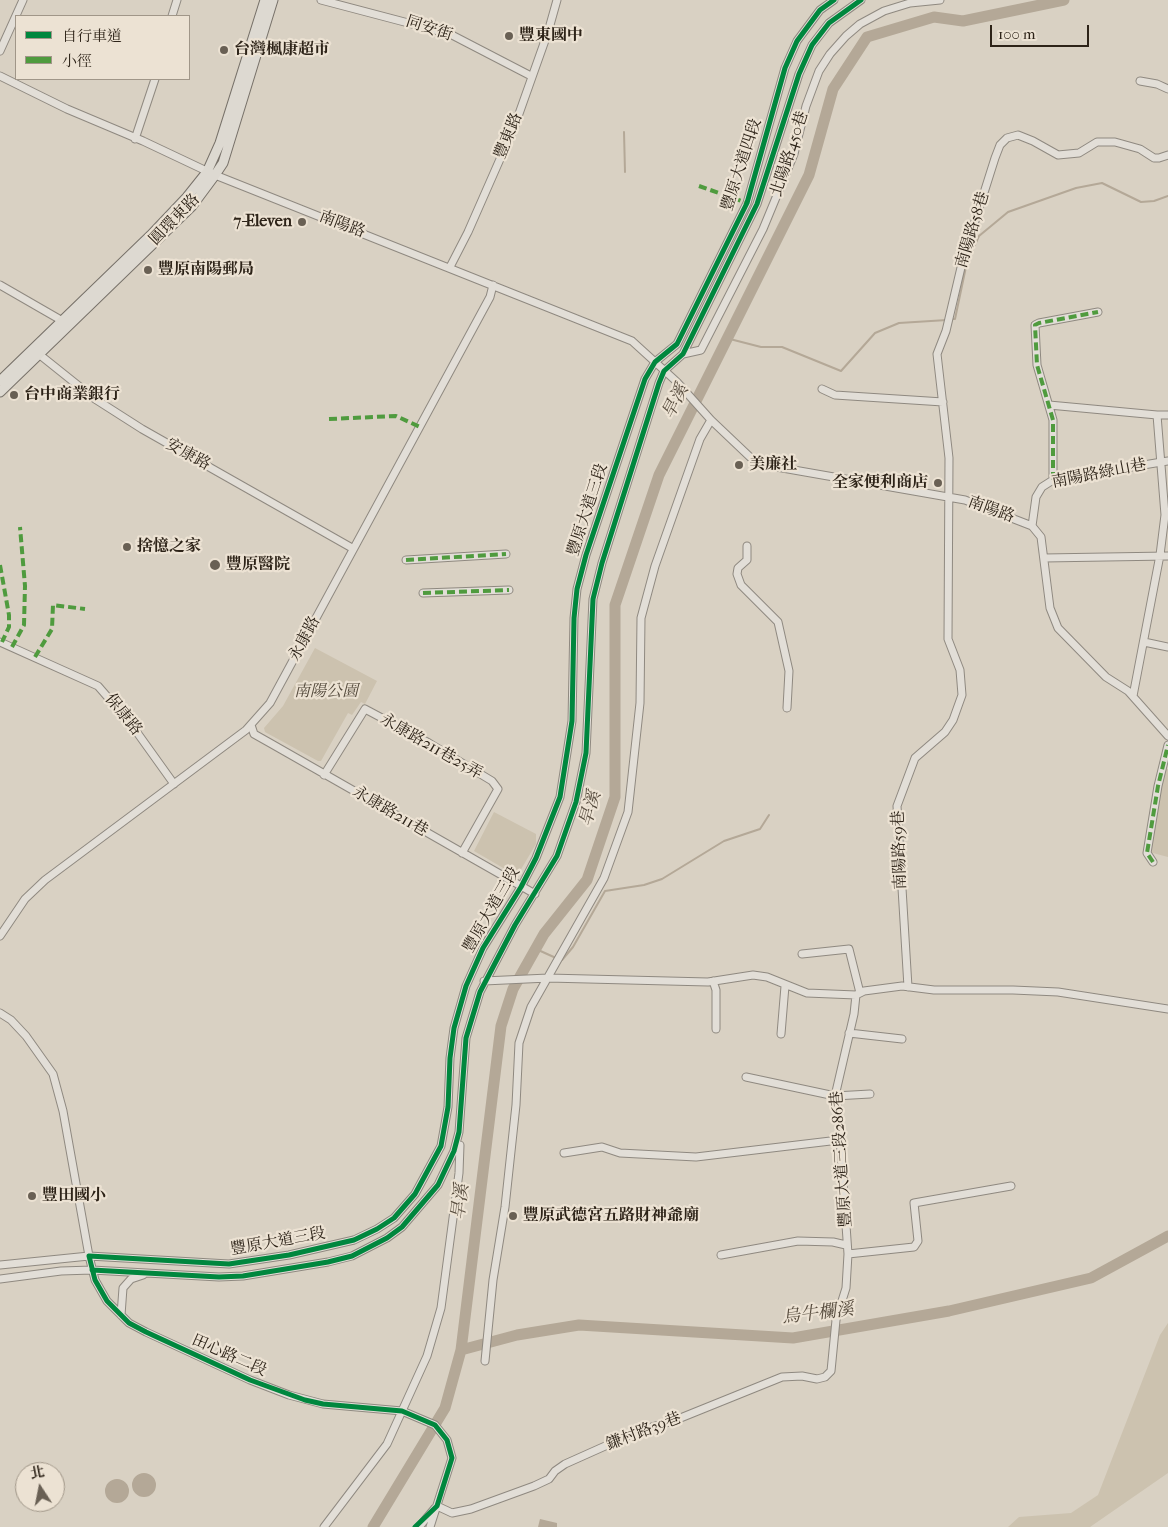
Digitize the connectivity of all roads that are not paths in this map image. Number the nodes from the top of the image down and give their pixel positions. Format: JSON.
{"nodes":[{"id":1,"x":23,"y":0,"type":"edge"},
{"id":2,"x":177,"y":0,"type":"edge"},
{"id":3,"x":265,"y":0,"type":"edge"},
{"id":4,"x":273,"y":0,"type":"edge"},
{"id":5,"x":321,"y":0,"type":"edge"},
{"id":6,"x":557,"y":0,"type":"edge"},
{"id":7,"x":834,"y":0,"type":"edge"},
{"id":8,"x":861,"y":0,"type":"edge"},
{"id":9,"x":940,"y":0,"type":"edge"},
{"id":10,"x":16,"y":15,"type":"edge"},
{"id":11,"x":172,"y":15,"type":"edge"},
{"id":12,"x":15,"y":18,"type":"edge"},
{"id":13,"x":0,"y":51,"type":"edge"},
{"id":14,"x":0,"y":76,"type":"edge"},
{"id":15,"x":531,"y":76,"type":"junction"},
{"id":16,"x":155,"y":80,"type":"edge"},
{"id":17,"x":1140,"y":81,"type":"dead end"},
{"id":18,"x":1168,"y":89,"type":"edge"},
{"id":19,"x":135,"y":139,"type":"junction"},
{"id":20,"x":1168,"y":155,"type":"edge"},
{"id":21,"x":211,"y":173,"type":"junction"},
{"id":22,"x":450,"y":267,"type":"junction"},
{"id":23,"x":0,"y":285,"type":"edge"},
{"id":24,"x":493,"y":285,"type":"junction"},
{"id":25,"x":1098,"y":312,"type":"dead end"},
{"id":26,"x":65,"y":322,"type":"junction"},
{"id":27,"x":35,"y":351,"type":"junction"},
{"id":28,"x":683,"y":354,"type":"junction"},
{"id":29,"x":654,"y":362,"type":"junction"},
{"id":30,"x":664,"y":370,"type":"junction"},
{"id":31,"x":0,"y":381,"type":"edge"},
{"id":32,"x":822,"y":389,"type":"dead end"},
{"id":33,"x":0,"y":392,"type":"edge"},
{"id":34,"x":943,"y":402,"type":"junction"},
{"id":35,"x":1049,"y":405,"type":"junction"},
{"id":36,"x":1157,"y":415,"type":"junction"},
{"id":37,"x":1168,"y":415,"type":"edge"},
{"id":38,"x":710,"y":418,"type":"junction"},
{"id":39,"x":1164,"y":462,"type":"edge"},
{"id":40,"x":1053,"y":480,"type":"junction"},
{"id":41,"x":950,"y":497,"type":"junction"},
{"id":42,"x":1032,"y":526,"type":"junction"},
{"id":43,"x":747,"y":546,"type":"dead end"},
{"id":44,"x":352,"y":548,"type":"junction"},
{"id":45,"x":506,"y":554,"type":"dead end"},
{"id":46,"x":1164,"y":555,"type":"edge"},
{"id":47,"x":1044,"y":558,"type":"junction"},
{"id":48,"x":406,"y":560,"type":"dead end"},
{"id":49,"x":509,"y":590,"type":"dead end"},
{"id":50,"x":423,"y":593,"type":"dead end"},
{"id":51,"x":0,"y":642,"type":"edge"},
{"id":52,"x":1144,"y":642,"type":"junction"},
{"id":53,"x":1168,"y":647,"type":"edge"},
{"id":54,"x":1133,"y":696,"type":"junction"},
{"id":55,"x":787,"y":708,"type":"dead end"},
{"id":56,"x":251,"y":724,"type":"junction"},
{"id":57,"x":1168,"y":736,"type":"edge"},
{"id":58,"x":1168,"y":745,"type":"edge"},
{"id":59,"x":324,"y":775,"type":"junction"},
{"id":60,"x":174,"y":784,"type":"junction"},
{"id":61,"x":462,"y":853,"type":"junction"},
{"id":62,"x":1153,"y":862,"type":"dead end"},
{"id":63,"x":521,"y":887,"type":"junction"},
{"id":64,"x":535,"y":894,"type":"junction"},
{"id":65,"x":0,"y":936,"type":"edge"},
{"id":66,"x":802,"y":954,"type":"dead end"},
{"id":67,"x":545,"y":978,"type":"junction"},
{"id":68,"x":484,"y":981,"type":"junction"},
{"id":69,"x":713,"y":981,"type":"junction"},
{"id":70,"x":785,"y":986,"type":"junction"},
{"id":71,"x":908,"y":987,"type":"junction"},
{"id":72,"x":858,"y":994,"type":"junction"},
{"id":73,"x":1168,"y":1009,"type":"edge"},
{"id":74,"x":0,"y":1013,"type":"edge"},
{"id":75,"x":716,"y":1029,"type":"dead end"},
{"id":76,"x":849,"y":1033,"type":"junction"},
{"id":77,"x":782,"y":1034,"type":"dead end"},
{"id":78,"x":902,"y":1039,"type":"dead end"},
{"id":79,"x":746,"y":1077,"type":"dead end"},
{"id":80,"x":870,"y":1094,"type":"dead end"},
{"id":81,"x":835,"y":1096,"type":"junction"},
{"id":82,"x":839,"y":1140,"type":"junction"},
{"id":83,"x":460,"y":1145,"type":"dead end"},
{"id":84,"x":564,"y":1153,"type":"dead end"},
{"id":85,"x":1011,"y":1186,"type":"dead end"},
{"id":86,"x":846,"y":1245,"type":"junction"},
{"id":87,"x":848,"y":1254,"type":"junction"},
{"id":88,"x":721,"y":1255,"type":"dead end"},
{"id":89,"x":89,"y":1256,"type":"junction"},
{"id":90,"x":0,"y":1265,"type":"edge"},
{"id":91,"x":92,"y":1270,"type":"junction"},
{"id":92,"x":146,"y":1274,"type":"junction"},
{"id":93,"x":0,"y":1279,"type":"edge"},
{"id":94,"x":121,"y":1315,"type":"junction"},
{"id":95,"x":836,"y":1320,"type":"joint"},
{"id":96,"x":485,"y":1360,"type":"dead end"},
{"id":97,"x":402,"y":1411,"type":"junction"},
{"id":98,"x":437,"y":1506,"type":"junction"},
{"id":99,"x":324,"y":1527,"type":"edge"},
{"id":100,"x":419,"y":1527,"type":"edge"},
{"id":101,"x":430,"y":1527,"type":"edge"}],
"edges":[{"from":1,"to":10,"type":"street"},
{"from":2,"to":11,"type":"street"},
{"from":3,"to":21,"type":"main road","name":"圓環東路"},
{"from":4,"to":21,"type":"main road","name":"圓環東路"},
{"from":5,"to":15,"type":"street","name":"同安街"},
{"from":6,"to":15,"type":"street","name":"豐東路"},
{"from":7,"to":29,"type":"street","name":"豐原大道四段"},
{"from":8,"to":28,"type":"street","name":"豐原大道四段"},
{"from":9,"to":28,"type":"street","name":"北陽路450巷"},
{"from":12,"to":13,"type":"street"},
{"from":14,"to":19,"type":"street","name":"南陽路"},
{"from":15,"to":22,"type":"street","name":"豐東路"},
{"from":16,"to":19,"type":"street"},
{"from":17,"to":18,"type":"street"},
{"from":19,"to":21,"type":"street","name":"南陽路"},
{"from":20,"to":34,"type":"street","name":"南陽路58巷"},
{"from":21,"to":22,"type":"street","name":"南陽路"},
{"from":21,"to":26,"type":"main road","name":"圓環東路"},
{"from":22,"to":24,"type":"street","name":"南陽路"},
{"from":23,"to":26,"type":"street"},
{"from":24,"to":29,"type":"street","name":"南陽路"},
{"from":24,"to":44,"type":"street","name":"永康路"},
{"from":25,"to":35,"type":"street"},
{"from":26,"to":27,"type":"main road","name":"圓環東路"},
{"from":27,"to":31,"type":"main road","name":"圓環東路"},
{"from":27,"to":33,"type":"main road","name":"圓環東路"},
{"from":27,"to":44,"type":"street","name":"安康路"},
{"from":28,"to":30,"type":"street","name":"豐原大道四段"},
{"from":29,"to":30,"type":"street","name":"南陽路"},
{"from":29,"to":63,"type":"street","name":"豐原大道三段"},
{"from":30,"to":38,"type":"street","name":"南陽路"},
{"from":30,"to":64,"type":"street","name":"豐原大道三段"},
{"from":32,"to":34,"type":"street"},
{"from":34,"to":41,"type":"street","name":"南陽路58巷"},
{"from":35,"to":36,"type":"street"},
{"from":35,"to":40,"type":"street"},
{"from":36,"to":37,"type":"street"},
{"from":36,"to":39,"type":"street"},
{"from":38,"to":41,"type":"street","name":"南陽路"},
{"from":38,"to":67,"type":"street"},
{"from":39,"to":40,"type":"street","name":"南陽路綠山巷"},
{"from":39,"to":46,"type":"street"},
{"from":40,"to":42,"type":"street","name":"南陽路綠山巷"},
{"from":41,"to":42,"type":"street","name":"南陽路"},
{"from":41,"to":71,"type":"street","name":"南陽路59巷"},
{"from":42,"to":47,"type":"street","name":"南陽路"},
{"from":43,"to":55,"type":"street"},
{"from":44,"to":56,"type":"street","name":"永康路"},
{"from":45,"to":48,"type":"street"},
{"from":46,"to":47,"type":"street"},
{"from":46,"to":52,"type":"street"},
{"from":47,"to":54,"type":"street","name":"南陽路"},
{"from":49,"to":50,"type":"street"},
{"from":51,"to":60,"type":"street","name":"保康路"},
{"from":52,"to":53,"type":"street"},
{"from":52,"to":54,"type":"street"},
{"from":54,"to":57,"type":"street","name":"南陽路"},
{"from":56,"to":59,"type":"street","name":"永康路211巷"},
{"from":56,"to":60,"type":"street","name":"永康路"},
{"from":58,"to":62,"type":"street"},
{"from":59,"to":61,"type":"street","name":"永康路211巷"},
{"from":59,"to":61,"type":"street","name":"永康路211巷25弄"},
{"from":60,"to":65,"type":"street","name":"永康路"},
{"from":61,"to":63,"type":"street","name":"永康路211巷"},
{"from":63,"to":64,"type":"street","name":"永康路211巷"},
{"from":63,"to":89,"type":"street","name":"豐原大道三段"},
{"from":64,"to":68,"type":"street","name":"豐原大道三段"},
{"from":66,"to":72,"type":"street"},
{"from":67,"to":68,"type":"street"},
{"from":67,"to":69,"type":"street"},
{"from":67,"to":96,"type":"street"},
{"from":68,"to":92,"type":"street","name":"豐原大道三段"},
{"from":69,"to":70,"type":"street"},
{"from":69,"to":75,"type":"street"},
{"from":70,"to":72,"type":"street"},
{"from":70,"to":77,"type":"street"},
{"from":71,"to":72,"type":"street"},
{"from":71,"to":73,"type":"street"},
{"from":72,"to":76,"type":"street","name":"豐原大道三段286巷"},
{"from":74,"to":89,"type":"street","name":"田心路二段"},
{"from":76,"to":78,"type":"street"},
{"from":76,"to":81,"type":"street","name":"豐原大道三段286巷"},
{"from":79,"to":81,"type":"street"},
{"from":80,"to":81,"type":"street"},
{"from":81,"to":82,"type":"street","name":"豐原大道三段286巷"},
{"from":82,"to":84,"type":"street"},
{"from":82,"to":86,"type":"street","name":"豐原大道三段286巷"},
{"from":83,"to":97,"type":"street"},
{"from":85,"to":87,"type":"street"},
{"from":86,"to":87,"type":"street","name":"豐原大道三段286巷"},
{"from":86,"to":88,"type":"street"},
{"from":87,"to":95,"type":"street","name":"豐原大道三段286巷"},
{"from":89,"to":90,"type":"street","name":"豐原大道三段"},
{"from":89,"to":91,"type":"street","name":"田心路二段"},
{"from":91,"to":92,"type":"street","name":"豐原大道三段"},
{"from":91,"to":93,"type":"street","name":"豐原大道三段"},
{"from":91,"to":94,"type":"street","name":"田心路二段"},
{"from":92,"to":94,"type":"street"},
{"from":94,"to":97,"type":"street","name":"田心路二段"},
{"from":95,"to":98,"type":"street","name":"鎌村路39巷"},
{"from":97,"to":98,"type":"street","name":"田心路二段"},
{"from":97,"to":99,"type":"street"},
{"from":98,"to":100,"type":"street"},
{"from":98,"to":101,"type":"street"}]}
